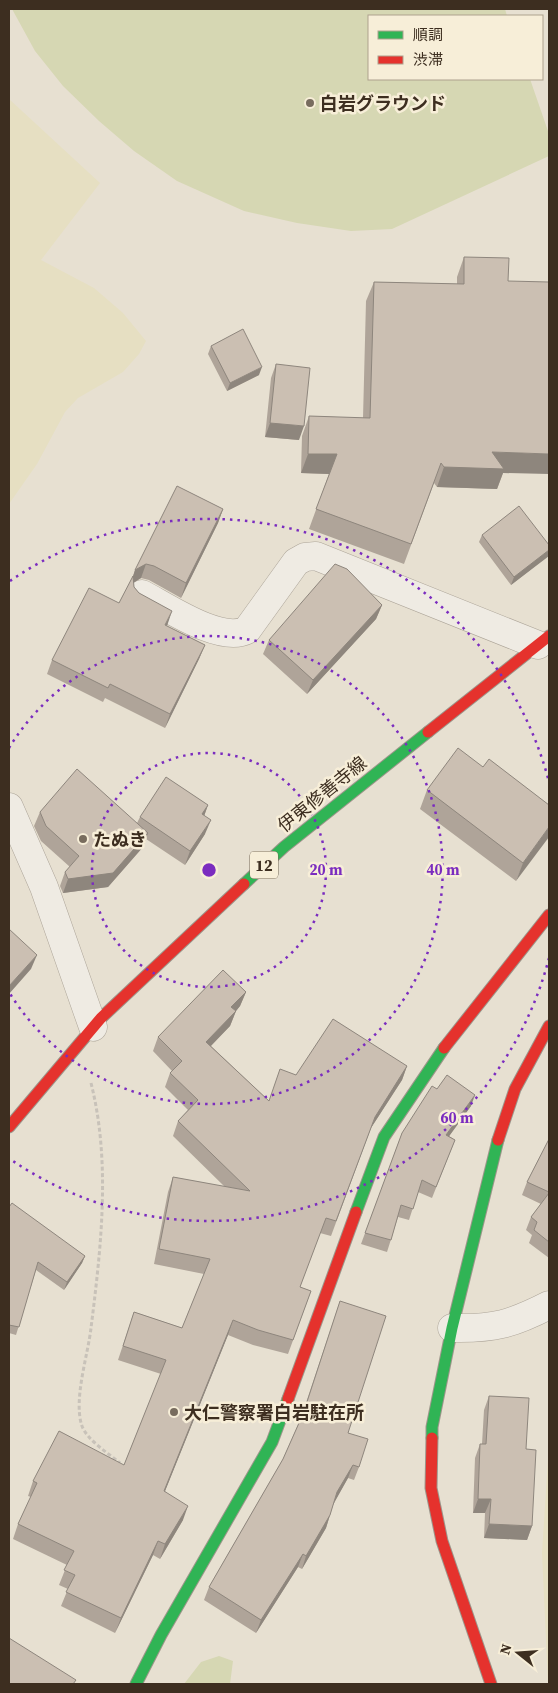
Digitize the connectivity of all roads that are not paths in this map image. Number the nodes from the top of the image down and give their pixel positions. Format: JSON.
{"nodes":[{"id":1,"x":142,"y":594,"type":"edge"},
{"id":2,"x":544,"y":640,"type":"edge"},
{"id":3,"x":9,"y":807,"type":"edge"},
{"id":4,"x":549,"y":915,"type":"edge"},
{"id":5,"x":549,"y":1026,"type":"edge"},
{"id":6,"x":87,"y":1035,"type":"junction"},
{"id":7,"x":9,"y":1127,"type":"edge"},
{"id":8,"x":549,"y":1305,"type":"edge"},
{"id":9,"x":452,"y":1328,"type":"junction"},
{"id":10,"x":136,"y":1684,"type":"edge"},
{"id":11,"x":491,"y":1684,"type":"edge"}],
"edges":[{"from":1,"to":2,"type":"street"},
{"from":2,"to":6,"type":"street","name":"伊東修善寺線","number":"12"},
{"from":3,"to":6,"type":"street"},
{"from":4,"to":10,"type":"street"},
{"from":5,"to":9,"type":"street"},
{"from":6,"to":7,"type":"street","name":"伊東修善寺線","number":"12"},
{"from":8,"to":9,"type":"street"},
{"from":9,"to":11,"type":"street"}]}
